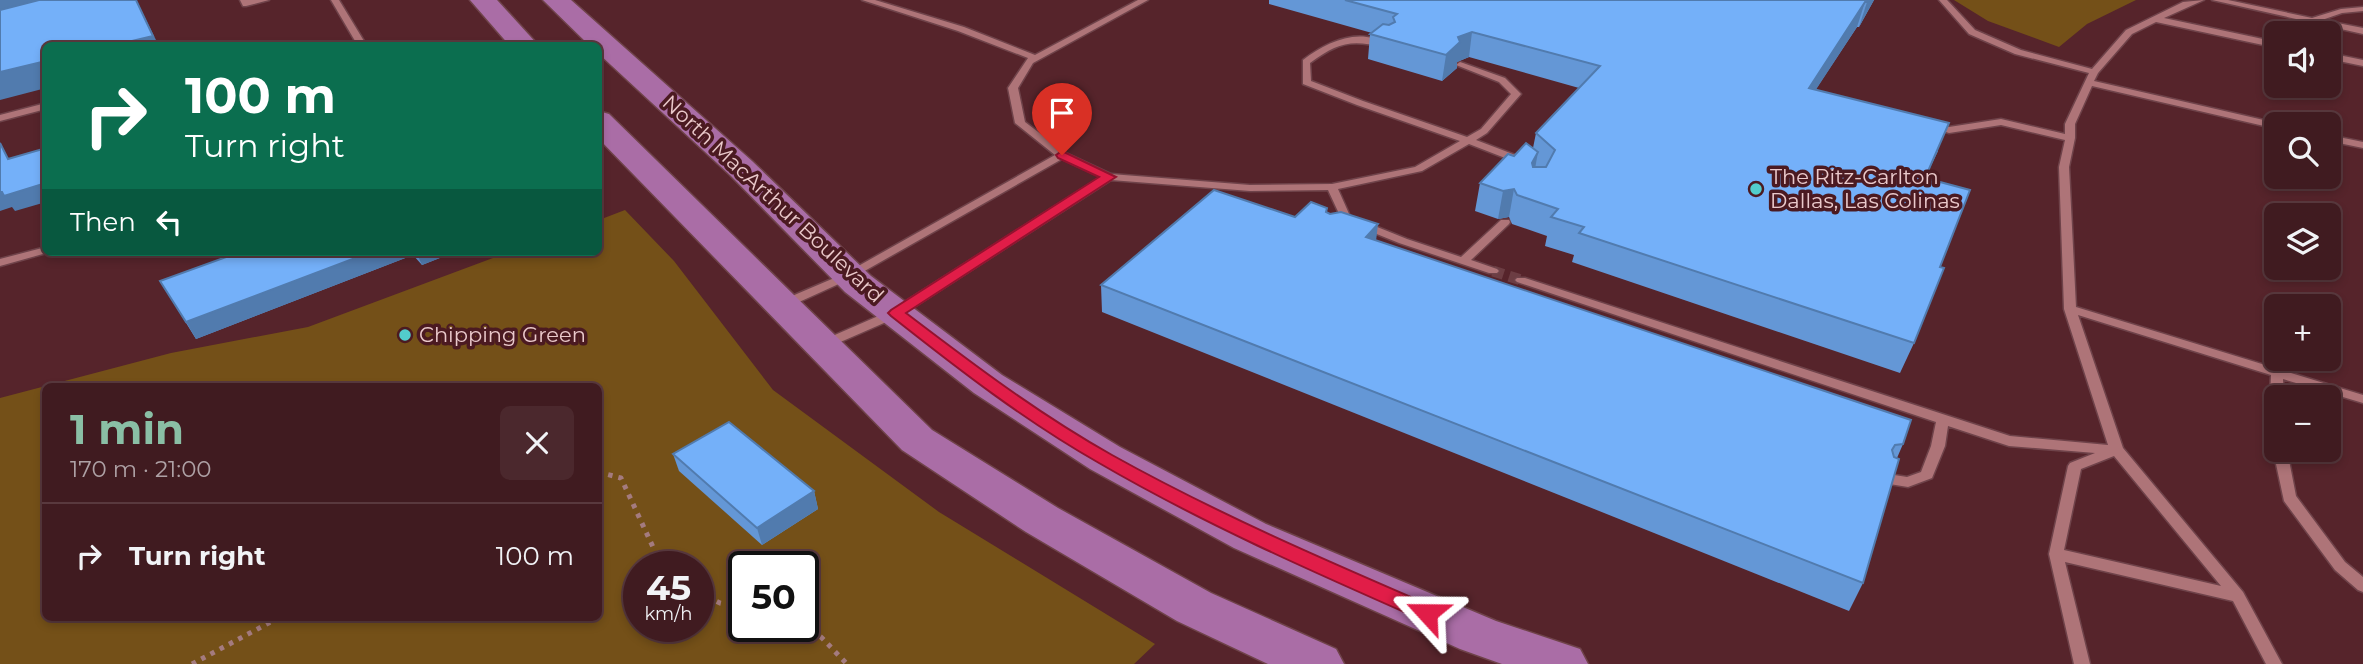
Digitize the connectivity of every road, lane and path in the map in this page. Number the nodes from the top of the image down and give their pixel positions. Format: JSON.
{"nodes":[{"id":1,"x":244,"y":0,"type":"edge"},
{"id":2,"x":265,"y":0,"type":"edge"},
{"id":3,"x":335,"y":0,"type":"edge"},
{"id":4,"x":483,"y":0,"type":"edge"},
{"id":5,"x":556,"y":0,"type":"edge"},
{"id":6,"x":866,"y":0,"type":"edge"},
{"id":7,"x":1144,"y":0,"type":"edge"},
{"id":8,"x":1943,"y":0,"type":"edge"},
{"id":9,"x":2200,"y":0,"type":"edge"},
{"id":10,"x":2216,"y":0,"type":"edge"},
{"id":11,"x":2363,"y":9,"type":"edge"},
{"id":12,"x":2155,"y":19,"type":"junction"},
{"id":13,"x":2310,"y":21,"type":"joint"},
{"id":14,"x":2341,"y":27,"type":"edge"},
{"id":15,"x":2363,"y":32,"type":"edge"},
{"id":16,"x":361,"y":42,"type":"edge"},
{"id":17,"x":522,"y":42,"type":"edge"},
{"id":18,"x":2264,"y":42,"type":"edge"},
{"id":19,"x":1387,"y":45,"type":"edge"},
{"id":20,"x":1035,"y":58,"type":"junction"},
{"id":21,"x":2341,"y":58,"type":"edge"},
{"id":22,"x":2363,"y":63,"type":"edge"},
{"id":23,"x":1460,"y":65,"type":"edge"},
{"id":24,"x":2091,"y":78,"type":"junction"},
{"id":25,"x":42,"y":107,"type":"edge"},
{"id":26,"x":0,"y":118,"type":"edge"},
{"id":27,"x":1923,"y":123,"type":"edge"},
{"id":28,"x":2264,"y":123,"type":"edge"},
{"id":29,"x":602,"y":124,"type":"edge"},
{"id":30,"x":2070,"y":138,"type":"junction"},
{"id":31,"x":1471,"y":139,"type":"junction"},
{"id":32,"x":2341,"y":140,"type":"edge"},
{"id":33,"x":2363,"y":145,"type":"edge"},
{"id":34,"x":1062,"y":155,"type":"junction"},
{"id":35,"x":1531,"y":165,"type":"edge"},
{"id":36,"x":1109,"y":177,"type":"junction"},
{"id":37,"x":1332,"y":187,"type":"junction"},
{"id":38,"x":1505,"y":222,"type":"edge"},
{"id":39,"x":42,"y":251,"type":"edge"},
{"id":40,"x":1463,"y":261,"type":"junction"},
{"id":41,"x":0,"y":263,"type":"edge"},
{"id":42,"x":1493,"y":271,"type":"tunnel mouth"},
{"id":43,"x":850,"y":275,"type":"junction"},
{"id":44,"x":1521,"y":280,"type":"tunnel mouth"},
{"id":45,"x":781,"y":305,"type":"junction"},
{"id":46,"x":2070,"y":309,"type":"junction"},
{"id":47,"x":896,"y":313,"type":"junction"},
{"id":48,"x":822,"y":345,"type":"junction"},
{"id":49,"x":2277,"y":372,"type":"junction"},
{"id":50,"x":2277,"y":385,"type":"edge"},
{"id":51,"x":2363,"y":398,"type":"edge"},
{"id":52,"x":1943,"y":419,"type":"junction"},
{"id":53,"x":2117,"y":450,"type":"junction"},
{"id":54,"x":2282,"y":462,"type":"edge"},
{"id":55,"x":602,"y":473,"type":"edge"},
{"id":56,"x":1888,"y":479,"type":"edge"},
{"id":57,"x":654,"y":551,"type":"edge"},
{"id":58,"x":2056,"y":554,"type":"junction"},
{"id":59,"x":2363,"y":586,"type":"edge"},
{"id":60,"x":2238,"y":596,"type":"junction"},
{"id":61,"x":272,"y":621,"type":"edge"},
{"id":62,"x":819,"y":636,"type":"edge"},
{"id":63,"x":192,"y":664,"type":"edge"},
{"id":64,"x":847,"y":664,"type":"edge"},
{"id":65,"x":1318,"y":664,"type":"edge"},
{"id":66,"x":1562,"y":664,"type":"edge"},
{"id":67,"x":2082,"y":664,"type":"edge"},
{"id":68,"x":2274,"y":664,"type":"edge"}],
"edges":[{"from":1,"to":2,"type":"street"},
{"from":3,"to":16,"type":"street"},
{"from":4,"to":17,"type":"main road"},
{"from":5,"to":43,"type":"main road","name":"North MacArthur Boulevard"},
{"from":6,"to":20,"type":"street"},
{"from":7,"to":20,"type":"street"},
{"from":8,"to":24,"type":"street"},
{"from":9,"to":12,"type":"street"},
{"from":10,"to":13,"type":"street"},
{"from":11,"to":13,"type":"lane"},
{"from":12,"to":18,"type":"street"},
{"from":12,"to":24,"type":"street"},
{"from":14,"to":15,"type":"street"},
{"from":19,"to":31,"type":"street"},
{"from":20,"to":34,"type":"street"},
{"from":21,"to":22,"type":"street"},
{"from":23,"to":31,"type":"street"},
{"from":24,"to":28,"type":"lane"},
{"from":24,"to":30,"type":"street"},
{"from":25,"to":26,"type":"street"},
{"from":27,"to":30,"type":"street"},
{"from":29,"to":45,"type":"main road"},
{"from":30,"to":46,"type":"street"},
{"from":31,"to":35,"type":"street"},
{"from":31,"to":37,"type":"street"},
{"from":32,"to":33,"type":"street"},
{"from":34,"to":36,"type":"street"},
{"from":34,"to":43,"type":"street"},
{"from":36,"to":37,"type":"street"},
{"from":36,"to":47,"type":"street"},
{"from":37,"to":40,"type":"street"},
{"from":38,"to":40,"type":"lane"},
{"from":39,"to":41,"type":"street"},
{"from":40,"to":42,"type":"street"},
{"from":43,"to":45,"type":"street"},
{"from":43,"to":47,"type":"main road","name":"North MacArthur Boulevard"},
{"from":44,"to":52,"type":"street"},
{"from":45,"to":48,"type":"main road"},
{"from":46,"to":49,"type":"street"},
{"from":46,"to":53,"type":"street"},
{"from":47,"to":48,"type":"street"},
{"from":47,"to":66,"type":"main road","name":"North MacArthur Boulevard"},
{"from":48,"to":65,"type":"main road"},
{"from":49,"to":50,"type":"street"},
{"from":49,"to":51,"type":"street"},
{"from":52,"to":53,"type":"street"},
{"from":52,"to":56,"type":"street"},
{"from":53,"to":58,"type":"street"},
{"from":53,"to":60,"type":"street"},
{"from":54,"to":59,"type":"street"},
{"from":55,"to":57,"type":"path"},
{"from":58,"to":60,"type":"street"},
{"from":58,"to":67,"type":"street"},
{"from":60,"to":68,"type":"street"},
{"from":61,"to":63,"type":"path"},
{"from":62,"to":64,"type":"path"}]}
